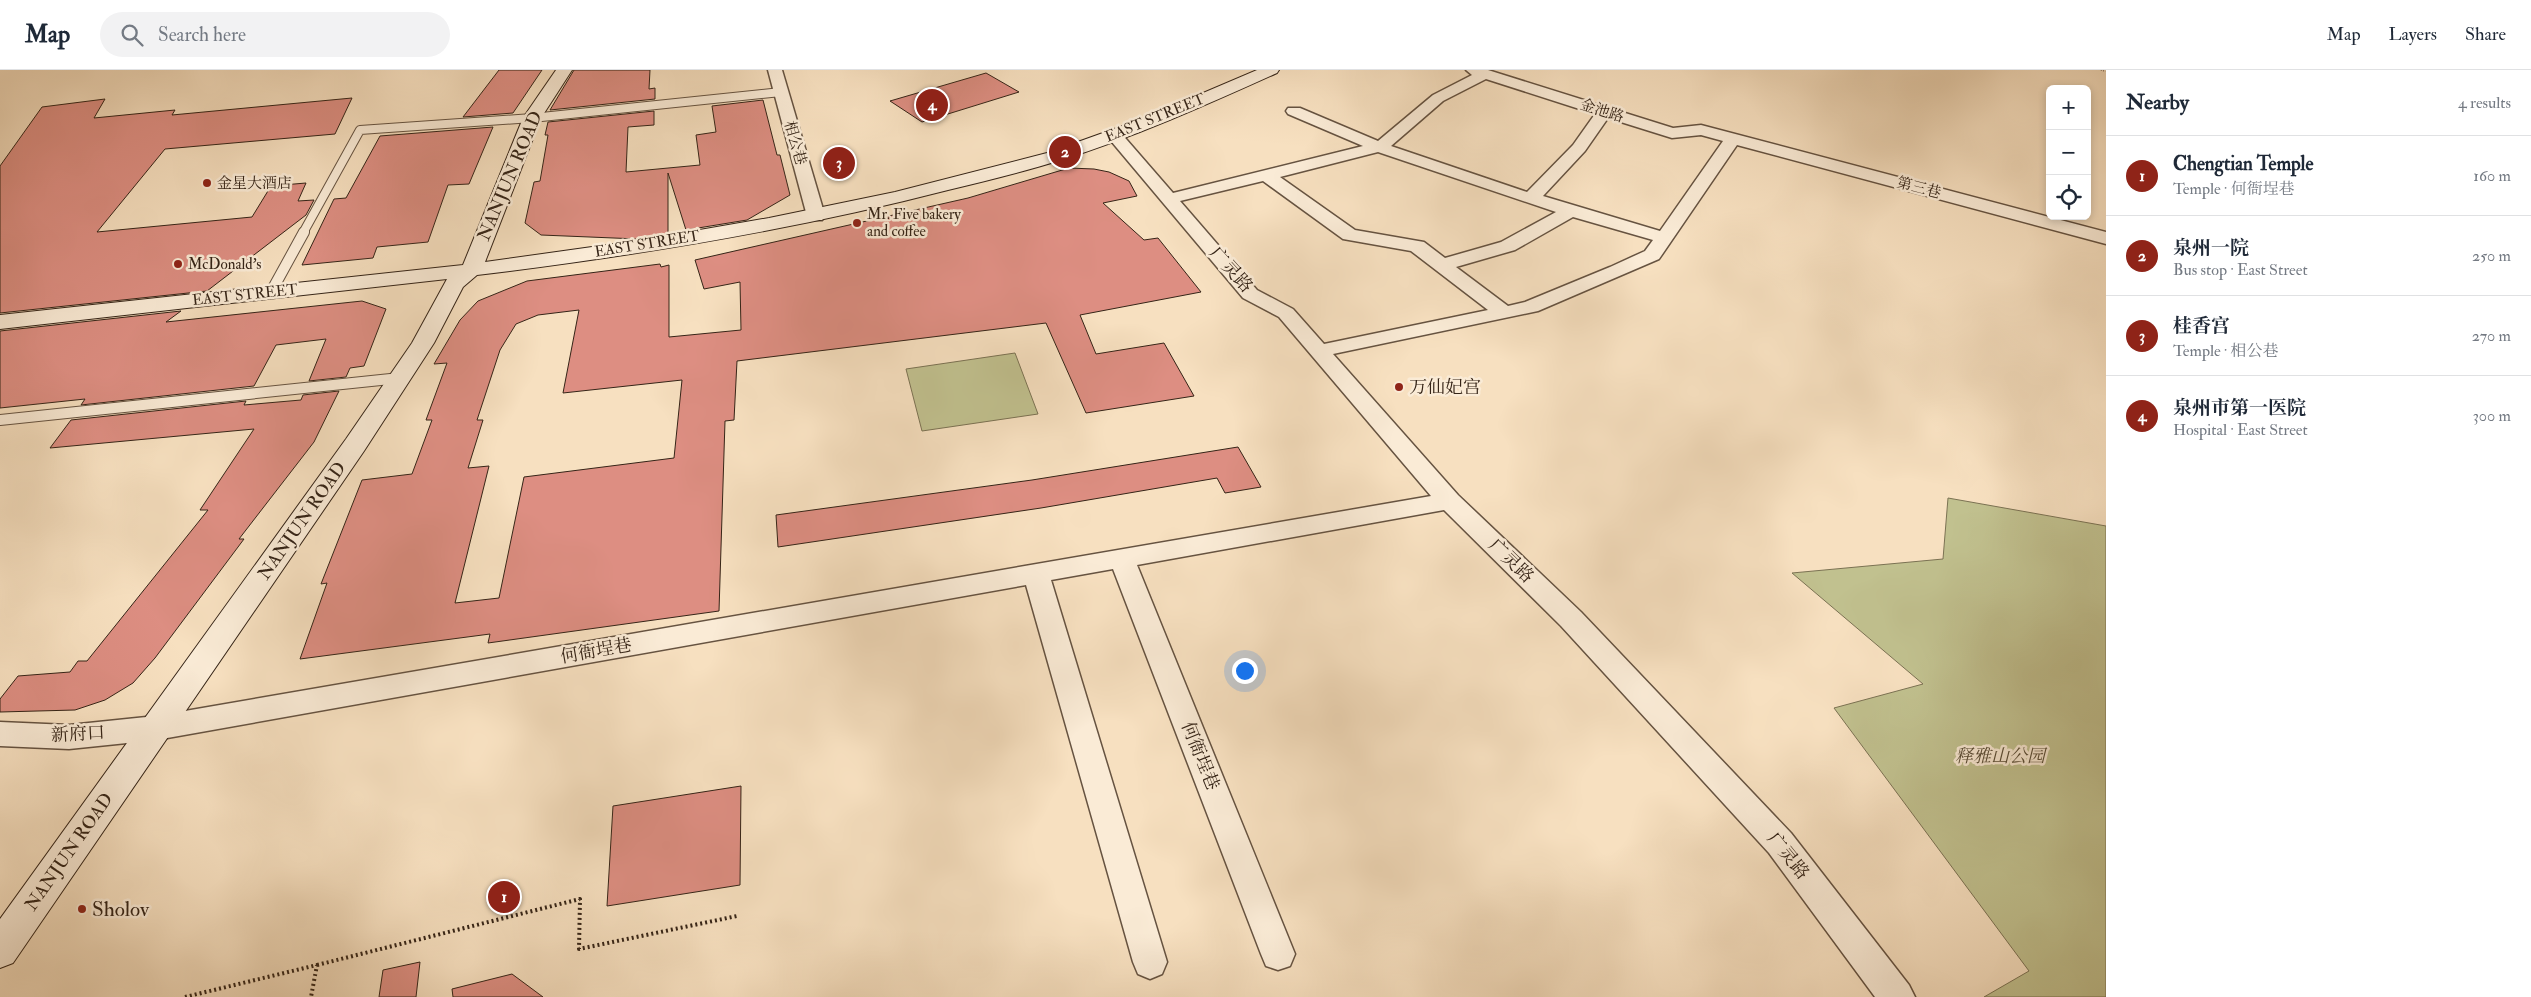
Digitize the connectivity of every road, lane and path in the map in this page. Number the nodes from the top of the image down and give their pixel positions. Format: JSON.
{"nodes":[{"id":1,"x":564,"y":70,"type":"edge"},
{"id":2,"x":775,"y":70,"type":"edge"},
{"id":3,"x":1271,"y":70,"type":"edge"},
{"id":4,"x":1291,"y":70,"type":"edge"},
{"id":5,"x":2102,"y":70,"type":"edge"},
{"id":6,"x":2106,"y":71,"type":"edge"},
{"id":7,"x":1479,"y":72,"type":"edge"},
{"id":8,"x":781,"y":92,"type":"junction"},
{"id":9,"x":1294,"y":111,"type":"dead end"},
{"id":10,"x":1604,"y":112,"type":"junction"},
{"id":11,"x":532,"y":118,"type":"junction"},
{"id":12,"x":1733,"y":138,"type":"junction"},
{"id":13,"x":1117,"y":139,"type":"junction"},
{"id":14,"x":1380,"y":147,"type":"junction"},
{"id":15,"x":1266,"y":175,"type":"junction"},
{"id":16,"x":1168,"y":198,"type":"junction"},
{"id":17,"x":1531,"y":198,"type":"junction"},
{"id":18,"x":1572,"y":210,"type":"junction"},
{"id":19,"x":816,"y":216,"type":"junction"},
{"id":20,"x":1664,"y":238,"type":"junction"},
{"id":21,"x":2106,"y":238,"type":"edge"},
{"id":22,"x":1442,"y":265,"type":"junction"},
{"id":23,"x":468,"y":272,"type":"junction"},
{"id":24,"x":271,"y":292,"type":"junction"},
{"id":25,"x":1504,"y":312,"type":"junction"},
{"id":26,"x":0,"y":322,"type":"edge"},
{"id":27,"x":1318,"y":351,"type":"junction"},
{"id":28,"x":400,"y":378,"type":"junction"},
{"id":29,"x":0,"y":420,"type":"edge"},
{"id":30,"x":1450,"y":501,"type":"junction"},
{"id":31,"x":1122,"y":559,"type":"junction"},
{"id":32,"x":1036,"y":574,"type":"junction"},
{"id":33,"x":156,"y":728,"type":"junction"},
{"id":34,"x":0,"y":734,"type":"edge"},
{"id":35,"x":737,"y":916,"type":"dead end"},
{"id":36,"x":0,"y":950,"type":"edge"},
{"id":37,"x":1278,"y":954,"type":"dead end"},
{"id":38,"x":1150,"y":962,"type":"dead end"},
{"id":39,"x":317,"y":965,"type":"junction"},
{"id":40,"x":185,"y":997,"type":"edge"},
{"id":41,"x":311,"y":997,"type":"edge"},
{"id":42,"x":1897,"y":997,"type":"edge"}],
"edges":[{"from":1,"to":11,"type":"main road","name":"NANJUN ROAD"},
{"from":2,"to":8,"type":"street","name":"相公巷"},
{"from":3,"to":13,"type":"main road","name":"EAST STREET"},
{"from":4,"to":13,"type":"main road","name":"EAST STREET"},
{"from":5,"to":6,"type":"path"},
{"from":7,"to":10,"type":"street","name":"金池路"},
{"from":7,"to":14,"type":"street"},
{"from":8,"to":11,"type":"lane"},
{"from":8,"to":19,"type":"street","name":"相公巷"},
{"from":9,"to":14,"type":"street"},
{"from":10,"to":12,"type":"street","name":"金池路"},
{"from":10,"to":17,"type":"street"},
{"from":11,"to":23,"type":"main road","name":"NANJUN ROAD"},
{"from":11,"to":24,"type":"lane"},
{"from":12,"to":20,"type":"street"},
{"from":12,"to":21,"type":"street","name":"第三巷"},
{"from":13,"to":16,"type":"street","name":"广灵路"},
{"from":13,"to":19,"type":"main road","name":"EAST STREET"},
{"from":13,"to":23,"type":"main road","name":"EAST STREET"},
{"from":14,"to":15,"type":"street"},
{"from":14,"to":17,"type":"street"},
{"from":15,"to":16,"type":"street"},
{"from":15,"to":22,"type":"street"},
{"from":16,"to":27,"type":"street","name":"广灵路"},
{"from":17,"to":18,"type":"street"},
{"from":18,"to":20,"type":"street"},
{"from":18,"to":22,"type":"street"},
{"from":19,"to":23,"type":"main road","name":"EAST STREET"},
{"from":20,"to":25,"type":"street"},
{"from":22,"to":25,"type":"street"},
{"from":23,"to":24,"type":"main road","name":"EAST STREET"},
{"from":23,"to":28,"type":"main road","name":"NANJUN ROAD"},
{"from":24,"to":26,"type":"main road","name":"EAST STREET"},
{"from":25,"to":27,"type":"street"},
{"from":27,"to":30,"type":"street","name":"广灵路"},
{"from":28,"to":29,"type":"lane"},
{"from":28,"to":33,"type":"main road","name":"NANJUN ROAD"},
{"from":30,"to":31,"type":"street","name":"何衙埕巷"},
{"from":30,"to":42,"type":"street","name":"广灵路"},
{"from":31,"to":32,"type":"street","name":"何衙埕巷"},
{"from":31,"to":37,"type":"street","name":"何衙埕巷"},
{"from":32,"to":33,"type":"street","name":"何衙埕巷"},
{"from":32,"to":38,"type":"street"},
{"from":33,"to":34,"type":"street","name":"新府口"},
{"from":33,"to":36,"type":"main road","name":"NANJUN ROAD"},
{"from":35,"to":39,"type":"path"},
{"from":39,"to":40,"type":"path"},
{"from":39,"to":41,"type":"path"}]}
